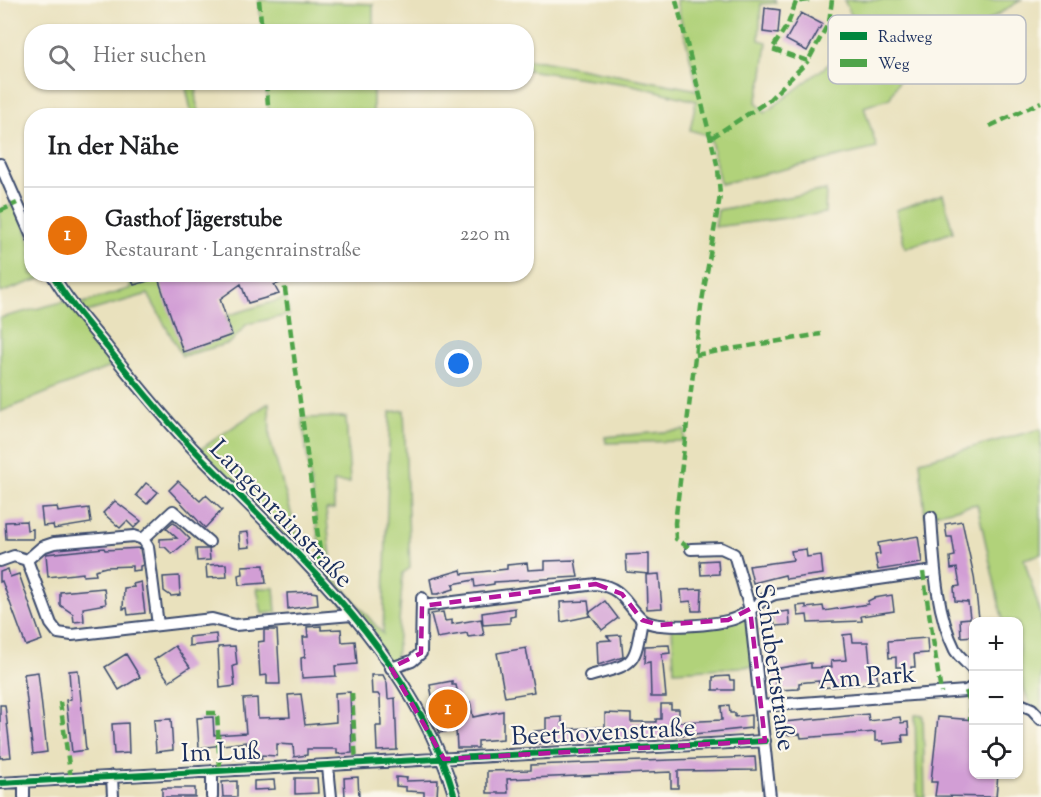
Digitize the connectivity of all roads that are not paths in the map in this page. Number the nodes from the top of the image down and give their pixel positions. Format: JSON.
{"nodes":[{"id":1,"x":0,"y":164,"type":"edge"},
{"id":2,"x":24,"y":219,"type":"edge"},
{"id":3,"x":58,"y":282,"type":"edge"},
{"id":4,"x":931,"y":517,"type":"dead end"},
{"id":5,"x":143,"y":539,"type":"junction"},
{"id":6,"x":209,"y":542,"type":"dead end"},
{"id":7,"x":691,"y":549,"type":"dead end"},
{"id":8,"x":27,"y":560,"type":"junction"},
{"id":9,"x":0,"y":561,"type":"edge"},
{"id":10,"x":934,"y":571,"type":"junction"},
{"id":11,"x":750,"y":609,"type":"junction"},
{"id":12,"x":352,"y":615,"type":"junction"},
{"id":13,"x":642,"y":620,"type":"junction"},
{"id":14,"x":158,"y":625,"type":"junction"},
{"id":15,"x":969,"y":665,"type":"edge"},
{"id":16,"x":391,"y":668,"type":"junction"},
{"id":17,"x":590,"y":676,"type":"dead end"},
{"id":18,"x":969,"y":689,"type":"edge"},
{"id":19,"x":1023,"y":705,"type":"edge"},
{"id":20,"x":761,"y":706,"type":"junction"},
{"id":21,"x":1041,"y":719,"type":"edge"},
{"id":22,"x":765,"y":741,"type":"junction"},
{"id":23,"x":444,"y":759,"type":"junction"},
{"id":24,"x":328,"y":767,"type":"junction"},
{"id":25,"x":212,"y":771,"type":"junction"},
{"id":26,"x":112,"y":776,"type":"junction"},
{"id":27,"x":24,"y":782,"type":"junction"},
{"id":28,"x":0,"y":783,"type":"edge"},
{"id":29,"x":24,"y":797,"type":"edge"},
{"id":30,"x":113,"y":797,"type":"edge"},
{"id":31,"x":212,"y":797,"type":"edge"},
{"id":32,"x":331,"y":797,"type":"edge"},
{"id":33,"x":455,"y":797,"type":"edge"},
{"id":34,"x":770,"y":797,"type":"edge"}],
"edges":[{"from":1,"to":2,"type":"street"},
{"from":3,"to":12,"type":"street","name":"Langenrainstraße"},
{"from":4,"to":10,"type":"street"},
{"from":5,"to":6,"type":"street"},
{"from":5,"to":8,"type":"street"},
{"from":5,"to":14,"type":"street"},
{"from":7,"to":11,"type":"street","name":"Schubertstraße"},
{"from":8,"to":9,"type":"street"},
{"from":8,"to":14,"type":"street"},
{"from":10,"to":11,"type":"street"},
{"from":10,"to":15,"type":"street"},
{"from":11,"to":13,"type":"street"},
{"from":11,"to":20,"type":"street","name":"Schubertstraße"},
{"from":12,"to":14,"type":"street"},
{"from":12,"to":16,"type":"street","name":"Langenrainstraße"},
{"from":13,"to":16,"type":"street"},
{"from":13,"to":17,"type":"street"},
{"from":16,"to":23,"type":"street","name":"Langenrainstraße"},
{"from":18,"to":20,"type":"street","name":"Am Park"},
{"from":19,"to":21,"type":"street"},
{"from":20,"to":22,"type":"street","name":"Schubertstraße"},
{"from":22,"to":23,"type":"street","name":"Beethovenstraße"},
{"from":22,"to":34,"type":"street","name":"Schubertstraße"},
{"from":23,"to":24,"type":"street","name":"Im Luß"},
{"from":23,"to":33,"type":"street","name":"Langenrainstraße"},
{"from":24,"to":25,"type":"street","name":"Im Luß"},
{"from":24,"to":32,"type":"street"},
{"from":25,"to":26,"type":"street","name":"Im Luß"},
{"from":25,"to":31,"type":"street"},
{"from":26,"to":27,"type":"street","name":"Im Luß"},
{"from":26,"to":30,"type":"street"},
{"from":27,"to":28,"type":"street","name":"Im Luß"},
{"from":27,"to":29,"type":"street"}]}
